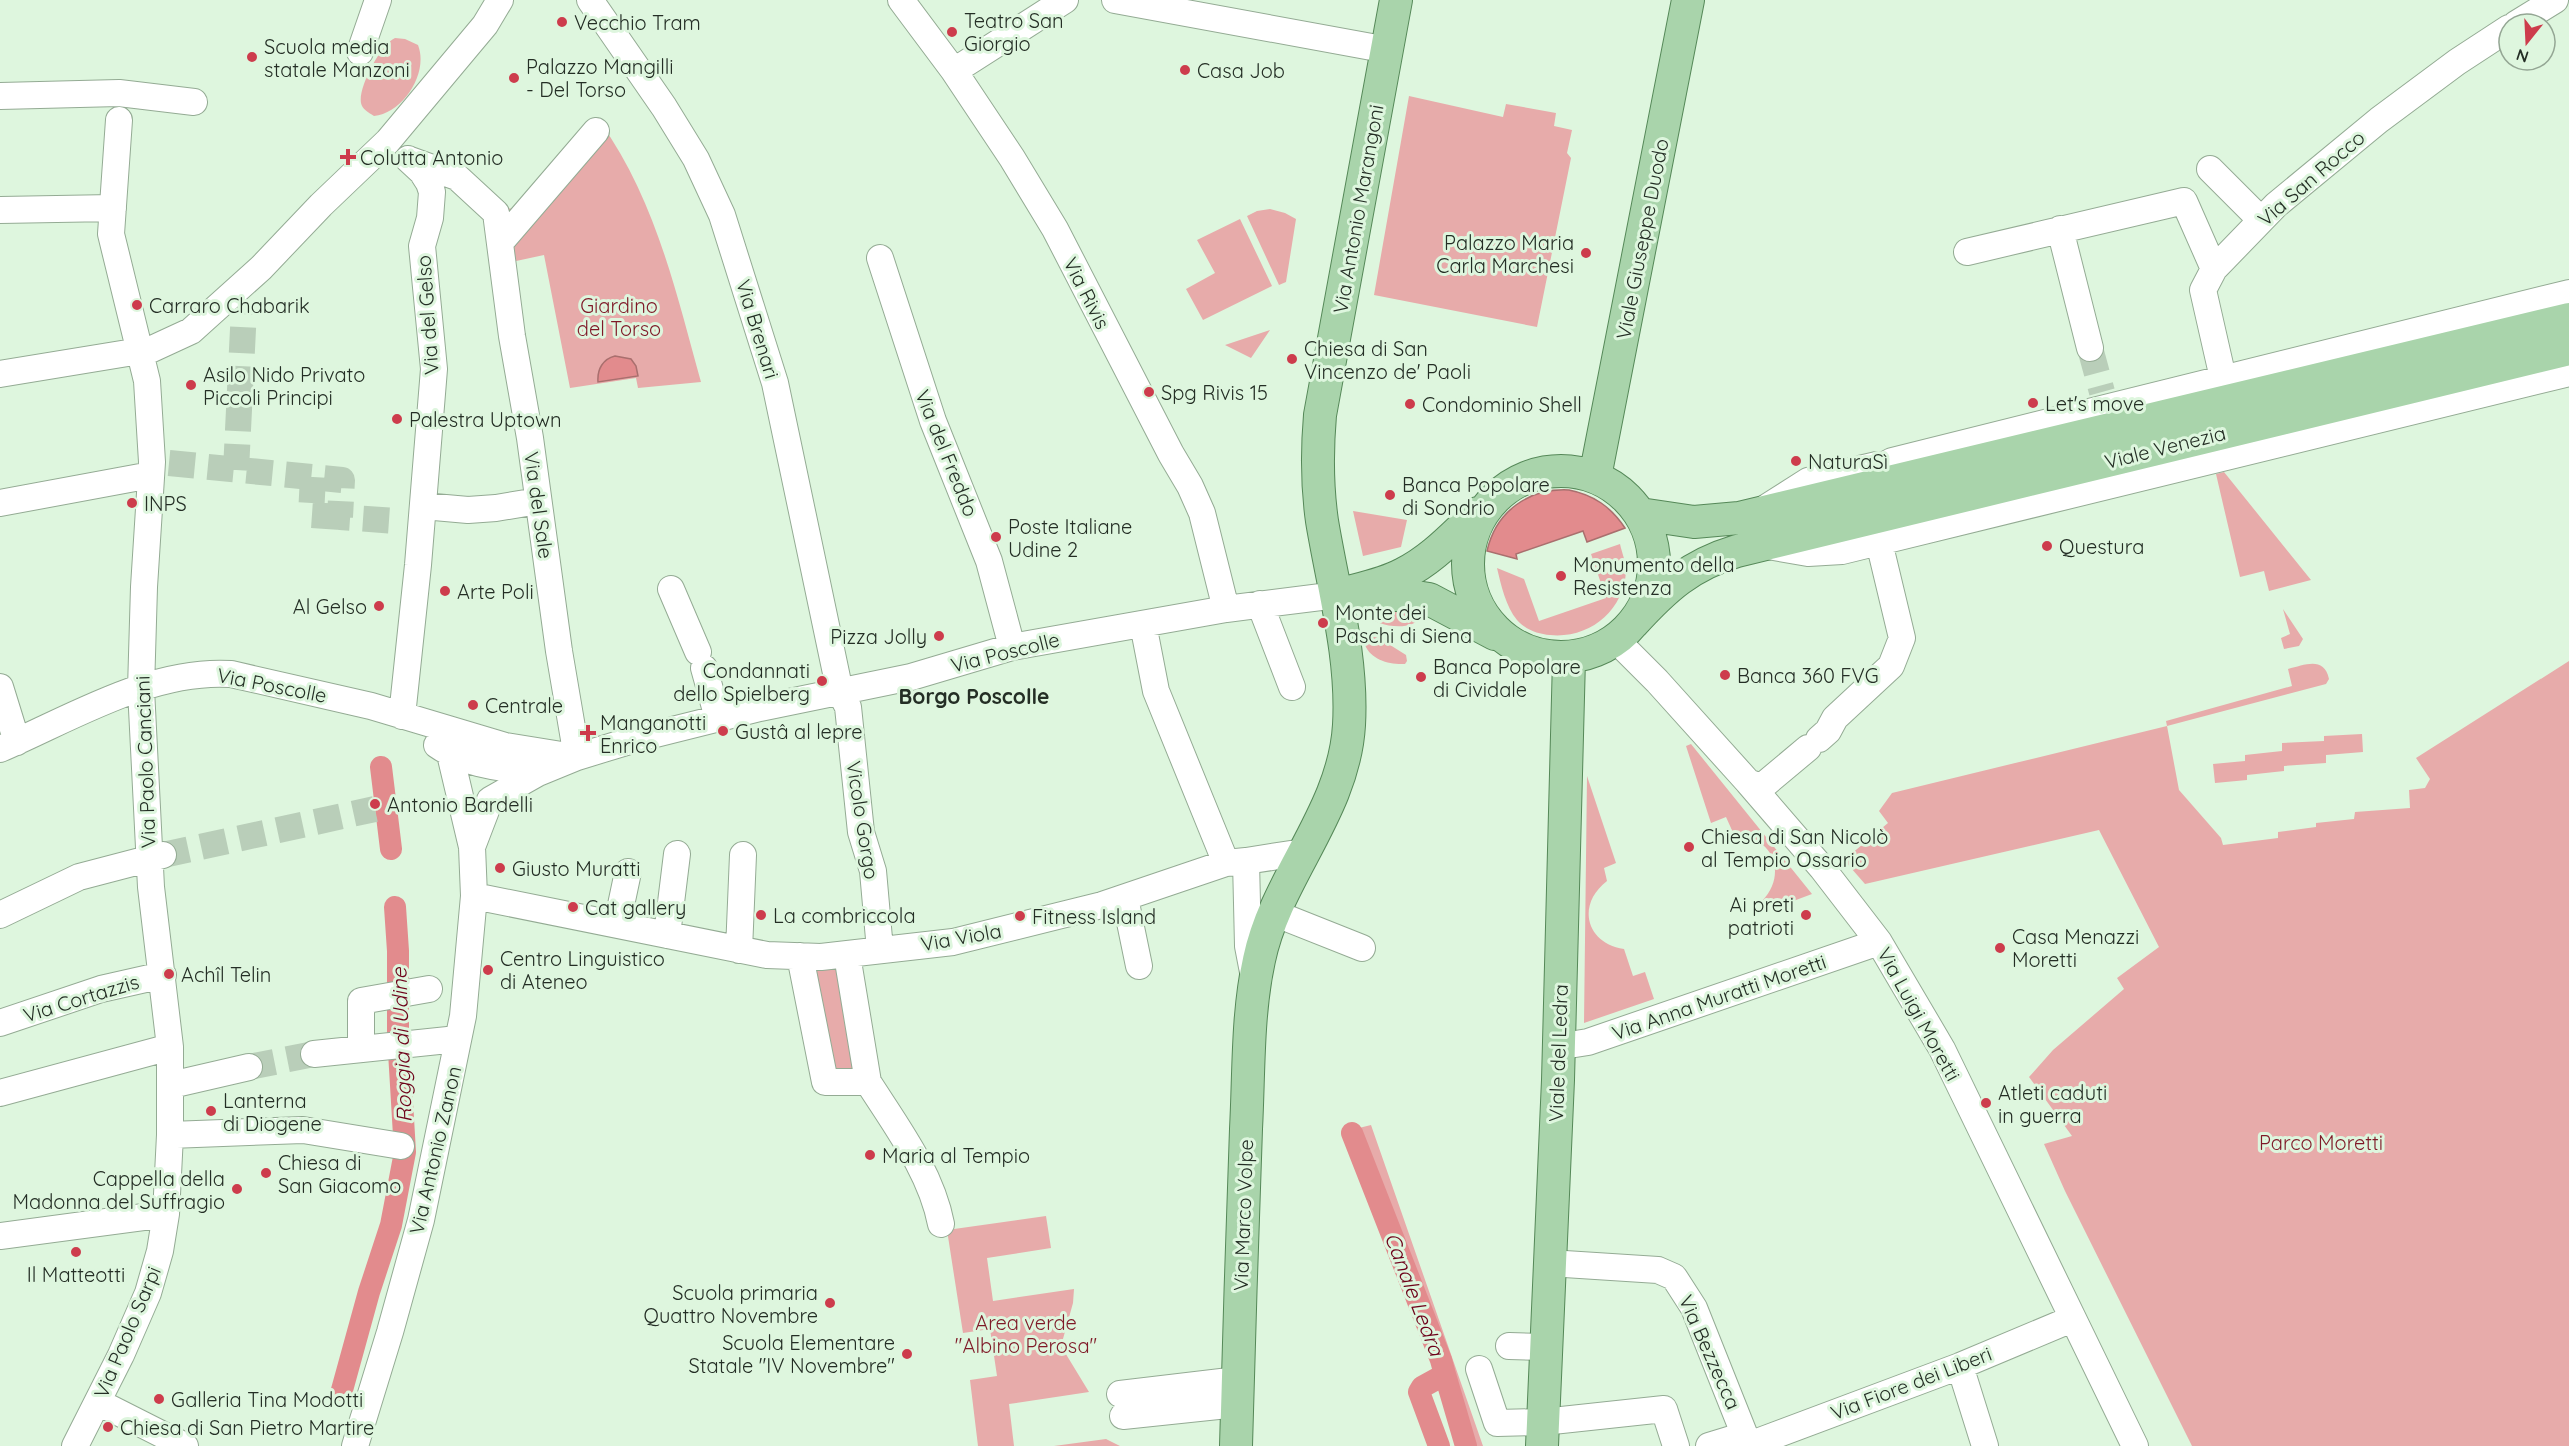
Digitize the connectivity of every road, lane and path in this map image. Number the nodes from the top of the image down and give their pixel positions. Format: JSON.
{"nodes":[{"id":1,"x":378,"y":0,"type":"edge"},
{"id":2,"x":482,"y":0,"type":"edge"},
{"id":3,"x":500,"y":0,"type":"edge"},
{"id":4,"x":590,"y":0,"type":"edge"},
{"id":5,"x":901,"y":0,"type":"edge"},
{"id":6,"x":1063,"y":0,"type":"edge"},
{"id":7,"x":1115,"y":0,"type":"edge"},
{"id":8,"x":1396,"y":0,"type":"edge"},
{"id":9,"x":1688,"y":0,"type":"edge"},
{"id":10,"x":2556,"y":0,"type":"edge"},
{"id":11,"x":1183,"y":6,"type":"edge"},
{"id":12,"x":2536,"y":12,"type":"edge"},
{"id":13,"x":2497,"y":36,"type":"edge"},
{"id":14,"x":466,"y":48,"type":"junction"},
{"id":15,"x":1388,"y":50,"type":"junction"},
{"id":16,"x":360,"y":52,"type":"dead end"},
{"id":17,"x":954,"y":71,"type":"junction"},
{"id":18,"x":0,"y":96,"type":"edge"},
{"id":19,"x":194,"y":102,"type":"dead end"},
{"id":20,"x":119,"y":120,"type":"dead end"},
{"id":21,"x":597,"y":130,"type":"dead end"},
{"id":22,"x":388,"y":141,"type":"junction"},
{"id":23,"x":410,"y":160,"type":"junction"},
{"id":24,"x":2210,"y":169,"type":"dead end"},
{"id":25,"x":113,"y":207,"type":"junction"},
{"id":26,"x":0,"y":210,"type":"edge"},
{"id":27,"x":2261,"y":220,"type":"junction"},
{"id":28,"x":2060,"y":229,"type":"junction"},
{"id":29,"x":504,"y":238,"type":"dead end"},
{"id":30,"x":1967,"y":252,"type":"dead end"},
{"id":31,"x":880,"y":258,"type":"dead end"},
{"id":32,"x":2214,"y":269,"type":"junction"},
{"id":33,"x":2569,"y":293,"type":"edge"},
{"id":34,"x":2569,"y":319,"type":"edge"},
{"id":35,"x":2090,"y":348,"type":"tunnel mouth"},
{"id":36,"x":2569,"y":349,"type":"edge"},
{"id":37,"x":140,"y":352,"type":"junction"},
{"id":38,"x":2569,"y":373,"type":"edge"},
{"id":39,"x":0,"y":374,"type":"edge"},
{"id":40,"x":2223,"y":378,"type":"junction"},
{"id":41,"x":1892,"y":461,"type":"junction"},
{"id":42,"x":151,"y":476,"type":"junction"},
{"id":43,"x":1595,"y":477,"type":"junction"},
{"id":44,"x":1852,"y":491,"type":"junction"},
{"id":45,"x":1499,"y":494,"type":"junction"},
{"id":46,"x":538,"y":501,"type":"junction"},
{"id":47,"x":0,"y":503,"type":"edge"},
{"id":48,"x":423,"y":506,"type":"junction"},
{"id":49,"x":1640,"y":514,"type":"junction"},
{"id":50,"x":1757,"y":514,"type":"junction"},
{"id":51,"x":1879,"y":542,"type":"junction"},
{"id":52,"x":1761,"y":545,"type":"junction"},
{"id":53,"x":671,"y":589,"type":"dead end"},
{"id":54,"x":1337,"y":596,"type":"junction"},
{"id":55,"x":1260,"y":604,"type":"junction"},
{"id":56,"x":1226,"y":609,"type":"junction"},
{"id":57,"x":1143,"y":624,"type":"junction"},
{"id":58,"x":1624,"y":631,"type":"junction"},
{"id":59,"x":1512,"y":643,"type":"junction"},
{"id":60,"x":1012,"y":647,"type":"junction"},
{"id":61,"x":1569,"y":659,"type":"junction"},
{"id":62,"x":0,"y":687,"type":"edge"},
{"id":63,"x":1292,"y":687,"type":"dead end"},
{"id":64,"x":141,"y":689,"type":"junction"},
{"id":65,"x":840,"y":692,"type":"junction"},
{"id":66,"x":402,"y":716,"type":"junction"},
{"id":67,"x":718,"y":718,"type":"junction"},
{"id":68,"x":8,"y":745,"type":"edge"},
{"id":69,"x":450,"y":754,"type":"junction"},
{"id":70,"x":577,"y":757,"type":"junction"},
{"id":71,"x":538,"y":773,"type":"junction"},
{"id":72,"x":1748,"y":782,"type":"junction"},
{"id":73,"x":472,"y":847,"type":"junction"},
{"id":74,"x":1304,"y":852,"type":"junction"},
{"id":75,"x":677,"y":854,"type":"dead end"},
{"id":76,"x":743,"y":855,"type":"dead end"},
{"id":77,"x":156,"y":857,"type":"junction"},
{"id":78,"x":1236,"y":862,"type":"junction"},
{"id":79,"x":627,"y":872,"type":"dead end"},
{"id":80,"x":474,"y":896,"type":"junction"},
{"id":81,"x":1125,"y":898,"type":"junction"},
{"id":82,"x":1274,"y":913,"type":"junction"},
{"id":83,"x":0,"y":915,"type":"edge"},
{"id":84,"x":616,"y":924,"type":"junction"},
{"id":85,"x":667,"y":935,"type":"junction"},
{"id":86,"x":1879,"y":942,"type":"junction"},
{"id":87,"x":1362,"y":948,"type":"dead end"},
{"id":88,"x":739,"y":950,"type":"junction"},
{"id":89,"x":880,"y":950,"type":"junction"},
{"id":90,"x":847,"y":955,"type":"junction"},
{"id":91,"x":800,"y":956,"type":"junction"},
{"id":92,"x":1139,"y":966,"type":"dead end"},
{"id":93,"x":163,"y":975,"type":"junction"},
{"id":94,"x":1255,"y":985,"type":"junction"},
{"id":95,"x":407,"y":992,"type":"dead end"},
{"id":96,"x":0,"y":1023,"type":"edge"},
{"id":97,"x":448,"y":1040,"type":"dead end"},
{"id":98,"x":1558,"y":1041,"type":"junction"},
{"id":99,"x":170,"y":1047,"type":"junction"},
{"id":100,"x":373,"y":1048,"type":"junction"},
{"id":101,"x":314,"y":1054,"type":"tunnel mouth"},
{"id":102,"x":249,"y":1067,"type":"tunnel mouth"},
{"id":103,"x":868,"y":1082,"type":"junction"},
{"id":104,"x":171,"y":1086,"type":"junction"},
{"id":105,"x":0,"y":1093,"type":"edge"},
{"id":106,"x":170,"y":1135,"type":"junction"},
{"id":107,"x":401,"y":1146,"type":"dead end"},
{"id":108,"x":166,"y":1214,"type":"junction"},
{"id":109,"x":941,"y":1224,"type":"dead end"},
{"id":110,"x":0,"y":1236,"type":"edge"},
{"id":111,"x":1549,"y":1263,"type":"junction"},
{"id":112,"x":2072,"y":1319,"type":"junction"},
{"id":113,"x":1509,"y":1346,"type":"dead end"},
{"id":114,"x":1546,"y":1347,"type":"junction"},
{"id":115,"x":1960,"y":1366,"type":"junction"},
{"id":116,"x":1479,"y":1369,"type":"dead end"},
{"id":117,"x":1238,"y":1392,"type":"junction"},
{"id":118,"x":98,"y":1402,"type":"junction"},
{"id":119,"x":1122,"y":1405,"type":"dead end"},
{"id":120,"x":1543,"y":1434,"type":"edge"},
{"id":121,"x":1748,"y":1442,"type":"edge"},
{"id":122,"x":75,"y":1446,"type":"edge"},
{"id":123,"x":185,"y":1446,"type":"edge"},
{"id":124,"x":355,"y":1446,"type":"edge"},
{"id":125,"x":1236,"y":1446,"type":"edge"},
{"id":126,"x":1676,"y":1446,"type":"edge"},
{"id":127,"x":1709,"y":1446,"type":"edge"},
{"id":128,"x":1985,"y":1446,"type":"edge"},
{"id":129,"x":2135,"y":1446,"type":"edge"}],
"edges":[{"from":1,"to":16,"type":"street"},
{"from":2,"to":14,"type":"street"},
{"from":3,"to":14,"type":"street"},
{"from":4,"to":65,"type":"street","name":"Via Brenari"},
{"from":5,"to":17,"type":"street","name":"Via Rivis"},
{"from":6,"to":17,"type":"street"},
{"from":7,"to":11,"type":"street"},
{"from":8,"to":15,"type":"main road","name":"Via Antonio Marangoni"},
{"from":9,"to":43,"type":"main road","name":"Viale Giuseppe Duodo"},
{"from":10,"to":12,"type":"street"},
{"from":11,"to":15,"type":"street"},
{"from":13,"to":27,"type":"street","name":"Via San Rocco"},
{"from":14,"to":22,"type":"street"},
{"from":15,"to":54,"type":"main road","name":"Via Antonio Marangoni"},
{"from":17,"to":56,"type":"street","name":"Via Rivis"},
{"from":18,"to":19,"type":"street"},
{"from":20,"to":25,"type":"street","name":"Via Paolo Canciani"},
{"from":21,"to":29,"type":"street"},
{"from":22,"to":23,"type":"street","name":"Via del Gelso"},
{"from":22,"to":37,"type":"street"},
{"from":23,"to":46,"type":"street","name":"Via del Sale"},
{"from":23,"to":48,"type":"street","name":"Via del Gelso"},
{"from":24,"to":27,"type":"street"},
{"from":25,"to":26,"type":"street"},
{"from":25,"to":37,"type":"street","name":"Via Paolo Canciani"},
{"from":27,"to":32,"type":"street","name":"Via San Rocco"},
{"from":28,"to":30,"type":"street"},
{"from":28,"to":32,"type":"street"},
{"from":28,"to":35,"type":"street"},
{"from":31,"to":60,"type":"street","name":"Via del Freddo"},
{"from":32,"to":40,"type":"street","name":"Via San Rocco"},
{"from":33,"to":40,"type":"street","name":"Viale Venezia"},
{"from":34,"to":44,"type":"main road","name":"Viale Venezia"},
{"from":36,"to":52,"type":"main road","name":"Viale Venezia"},
{"from":37,"to":39,"type":"street"},
{"from":37,"to":42,"type":"street","name":"Via Paolo Canciani"},
{"from":38,"to":51,"type":"street","name":"Viale Venezia"},
{"from":40,"to":41,"type":"street","name":"Viale Venezia"},
{"from":41,"to":44,"type":"street","name":"Viale Venezia"},
{"from":41,"to":50,"type":"street","name":"Viale Venezia"},
{"from":42,"to":47,"type":"street"},
{"from":42,"to":64,"type":"street","name":"Via Paolo Canciani"},
{"from":43,"to":45,"type":"main road"},
{"from":43,"to":49,"type":"main road"},
{"from":44,"to":50,"type":"main road","name":"Viale Venezia"},
{"from":45,"to":54,"type":"main road"},
{"from":45,"to":59,"type":"main road"},
{"from":46,"to":48,"type":"street"},
{"from":46,"to":70,"type":"street","name":"Via del Sale"},
{"from":48,"to":66,"type":"street","name":"Via del Gelso"},
{"from":49,"to":50,"type":"main road","name":"Viale Venezia"},
{"from":49,"to":58,"type":"main road"},
{"from":51,"to":52,"type":"street","name":"Viale Venezia"},
{"from":51,"to":72,"type":"street"},
{"from":52,"to":58,"type":"main road","name":"Viale Venezia"},
{"from":53,"to":67,"type":"street"},
{"from":54,"to":55,"type":"street","name":"Via Poscolle"},
{"from":54,"to":59,"type":"main road"},
{"from":54,"to":74,"type":"main road","name":"Via Marco Volpe"},
{"from":55,"to":56,"type":"street","name":"Via Poscolle"},
{"from":55,"to":63,"type":"street"},
{"from":56,"to":57,"type":"street","name":"Via Poscolle"},
{"from":57,"to":60,"type":"street","name":"Via Poscolle"},
{"from":57,"to":78,"type":"street"},
{"from":58,"to":61,"type":"main road"},
{"from":58,"to":72,"type":"street","name":"Via Luigi Moretti"},
{"from":59,"to":61,"type":"main road"},
{"from":60,"to":65,"type":"street","name":"Via Poscolle"},
{"from":61,"to":98,"type":"main road","name":"Viale del Ledra"},
{"from":62,"to":68,"type":"street"},
{"from":64,"to":66,"type":"street","name":"Via Poscolle"},
{"from":64,"to":68,"type":"street","name":"Via Poscolle"},
{"from":64,"to":77,"type":"street","name":"Via Paolo Canciani"},
{"from":65,"to":67,"type":"street","name":"Via Poscolle"},
{"from":65,"to":89,"type":"street","name":"Vicolo Gorgo"},
{"from":66,"to":69,"type":"street"},
{"from":66,"to":70,"type":"street","name":"Via Poscolle"},
{"from":67,"to":70,"type":"street","name":"Via Poscolle"},
{"from":69,"to":71,"type":"street"},
{"from":69,"to":73,"type":"street"},
{"from":70,"to":71,"type":"street","name":"Via Poscolle"},
{"from":71,"to":73,"type":"street","name":"Via Poscolle"},
{"from":72,"to":86,"type":"street","name":"Via Luigi Moretti"},
{"from":73,"to":80,"type":"street","name":"Via Antonio Zanon"},
{"from":74,"to":78,"type":"street"},
{"from":74,"to":82,"type":"main road","name":"Via Marco Volpe"},
{"from":75,"to":85,"type":"street"},
{"from":76,"to":88,"type":"street"},
{"from":77,"to":83,"type":"street"},
{"from":77,"to":93,"type":"street","name":"Via Paolo Canciani"},
{"from":78,"to":81,"type":"street","name":"Via Viola"},
{"from":78,"to":94,"type":"street","name":"Via Marco Volpe"},
{"from":79,"to":84,"type":"street"},
{"from":80,"to":84,"type":"street","name":"Via Viola"},
{"from":80,"to":124,"type":"street","name":"Via Antonio Zanon"},
{"from":81,"to":89,"type":"street","name":"Via Viola"},
{"from":81,"to":92,"type":"street"},
{"from":82,"to":87,"type":"street"},
{"from":82,"to":94,"type":"main road","name":"Via Marco Volpe"},
{"from":84,"to":85,"type":"street","name":"Via Viola"},
{"from":85,"to":88,"type":"street","name":"Via Viola"},
{"from":86,"to":98,"type":"street","name":"Via Anna Muratti Moretti"},
{"from":86,"to":112,"type":"street","name":"Via Luigi Moretti"},
{"from":88,"to":91,"type":"street","name":"Via Viola"},
{"from":89,"to":90,"type":"street","name":"Via Viola"},
{"from":90,"to":91,"type":"street","name":"Via Viola"},
{"from":90,"to":103,"type":"street"},
{"from":91,"to":103,"type":"street"},
{"from":93,"to":96,"type":"street","name":"Via Cortazzis"},
{"from":93,"to":99,"type":"street","name":"Via Paolo Canciani"},
{"from":94,"to":117,"type":"main road","name":"Via Marco Volpe"},
{"from":95,"to":100,"type":"street"},
{"from":97,"to":100,"type":"street"},
{"from":98,"to":111,"type":"main road","name":"Viale del Ledra"},
{"from":99,"to":104,"type":"street","name":"Via Paolo Canciani"},
{"from":99,"to":105,"type":"street"},
{"from":100,"to":101,"type":"street"},
{"from":102,"to":104,"type":"street"},
{"from":103,"to":109,"type":"street"},
{"from":104,"to":106,"type":"street","name":"Via Paolo Canciani"},
{"from":106,"to":107,"type":"street"},
{"from":106,"to":108,"type":"street","name":"Via Paolo Sarpi"},
{"from":108,"to":110,"type":"street"},
{"from":108,"to":118,"type":"street","name":"Via Paolo Sarpi"},
{"from":111,"to":114,"type":"main road","name":"Viale del Ledra"},
{"from":111,"to":121,"type":"street","name":"Via Bezzecca"},
{"from":112,"to":115,"type":"street","name":"Via Fiore dei Liberi"},
{"from":112,"to":129,"type":"street","name":"Via Luigi Moretti"},
{"from":113,"to":114,"type":"street"},
{"from":114,"to":120,"type":"main road","name":"Viale del Ledra"},
{"from":115,"to":121,"type":"street","name":"Via Fiore dei Liberi"},
{"from":115,"to":128,"type":"street"},
{"from":116,"to":120,"type":"street"},
{"from":117,"to":119,"type":"street"},
{"from":117,"to":125,"type":"main road","name":"Via Marco Volpe"},
{"from":118,"to":122,"type":"street","name":"Via Paolo Sarpi"},
{"from":118,"to":123,"type":"street"},
{"from":120,"to":126,"type":"street"},
{"from":121,"to":127,"type":"street","name":"Via Fiore dei Liberi"}]}
